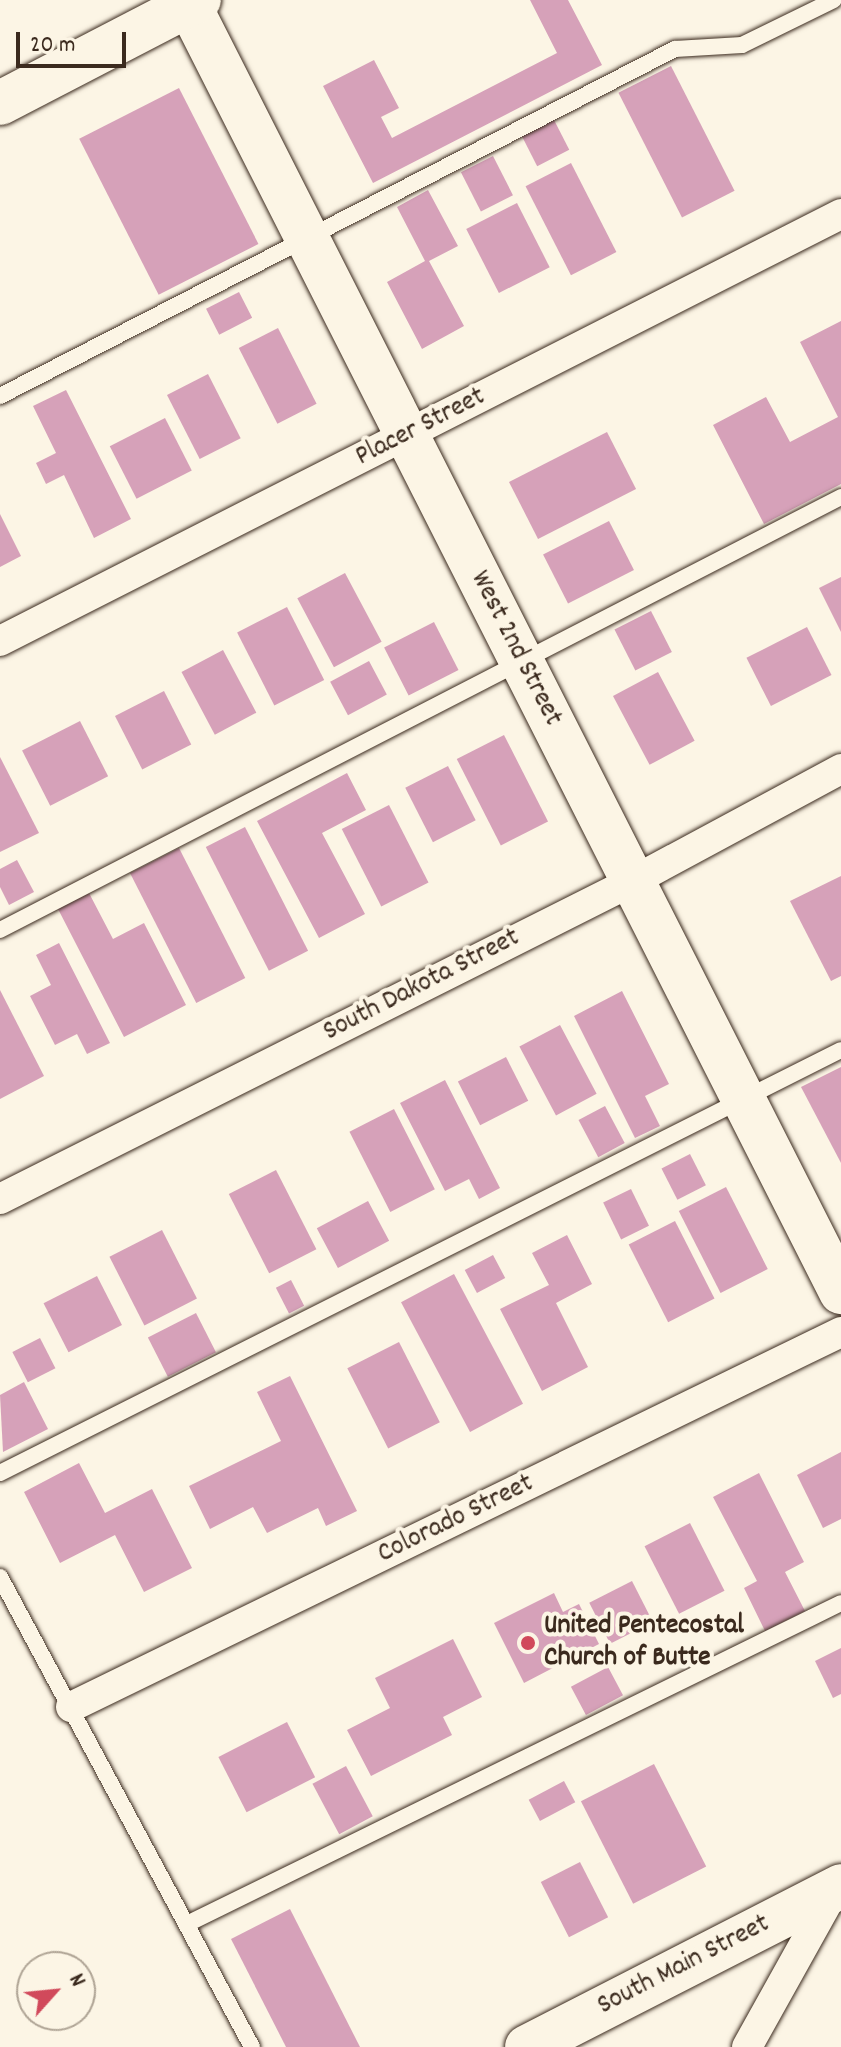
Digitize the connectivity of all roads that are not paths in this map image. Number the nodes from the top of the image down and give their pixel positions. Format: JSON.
{"nodes":[{"id":1,"x":834,"y":0,"type":"edge"},
{"id":2,"x":192,"y":2,"type":"edge"},
{"id":3,"x":0,"y":103,"type":"edge"},
{"id":4,"x":841,"y":214,"type":"edge"},
{"id":5,"x":307,"y":238,"type":"junction"},
{"id":6,"x":0,"y":396,"type":"edge"},
{"id":7,"x":407,"y":435,"type":"junction"},
{"id":8,"x":841,"y":497,"type":"edge"},
{"id":9,"x":0,"y":641,"type":"edge"},
{"id":10,"x":521,"y":661,"type":"junction"},
{"id":11,"x":841,"y":769,"type":"edge"},
{"id":12,"x":633,"y":881,"type":"junction"},
{"id":13,"x":0,"y":930,"type":"edge"},
{"id":14,"x":841,"y":1050,"type":"edge"},
{"id":15,"x":744,"y":1100,"type":"junction"},
{"id":16,"x":0,"y":1199,"type":"edge"},
{"id":17,"x":841,"y":1292,"type":"edge"},
{"id":18,"x":841,"y":1332,"type":"edge"},
{"id":19,"x":0,"y":1473,"type":"edge"},
{"id":20,"x":0,"y":1577,"type":"edge"},
{"id":21,"x":841,"y":1603,"type":"edge"},
{"id":22,"x":71,"y":1707,"type":"junction"},
{"id":23,"x":838,"y":1888,"type":"edge"},
{"id":24,"x":189,"y":1923,"type":"junction"},
{"id":25,"x":252,"y":2047,"type":"edge"},
{"id":26,"x":527,"y":2047,"type":"edge"},
{"id":27,"x":747,"y":2047,"type":"edge"}],
"edges":[{"from":1,"to":5,"type":"lane"},
{"from":2,"to":3,"type":"street"},
{"from":2,"to":5,"type":"street","name":"West 2nd Street"},
{"from":4,"to":7,"type":"street","name":"Placer Street"},
{"from":5,"to":6,"type":"lane"},
{"from":5,"to":7,"type":"street","name":"West 2nd Street"},
{"from":7,"to":9,"type":"street","name":"Placer Street"},
{"from":7,"to":10,"type":"street","name":"West 2nd Street"},
{"from":8,"to":10,"type":"lane"},
{"from":10,"to":12,"type":"street","name":"West 2nd Street"},
{"from":10,"to":13,"type":"lane"},
{"from":11,"to":12,"type":"street","name":"South Dakota Street"},
{"from":12,"to":15,"type":"street","name":"West 2nd Street"},
{"from":12,"to":16,"type":"street","name":"South Dakota Street"},
{"from":14,"to":15,"type":"lane"},
{"from":15,"to":17,"type":"street","name":"West 2nd Street"},
{"from":15,"to":19,"type":"lane"},
{"from":18,"to":22,"type":"street","name":"Colorado Street"},
{"from":20,"to":22,"type":"lane"},
{"from":21,"to":24,"type":"lane"},
{"from":22,"to":24,"type":"lane"},
{"from":23,"to":26,"type":"street","name":"South Main Street"},
{"from":23,"to":27,"type":"street"},
{"from":24,"to":25,"type":"lane"}]}
